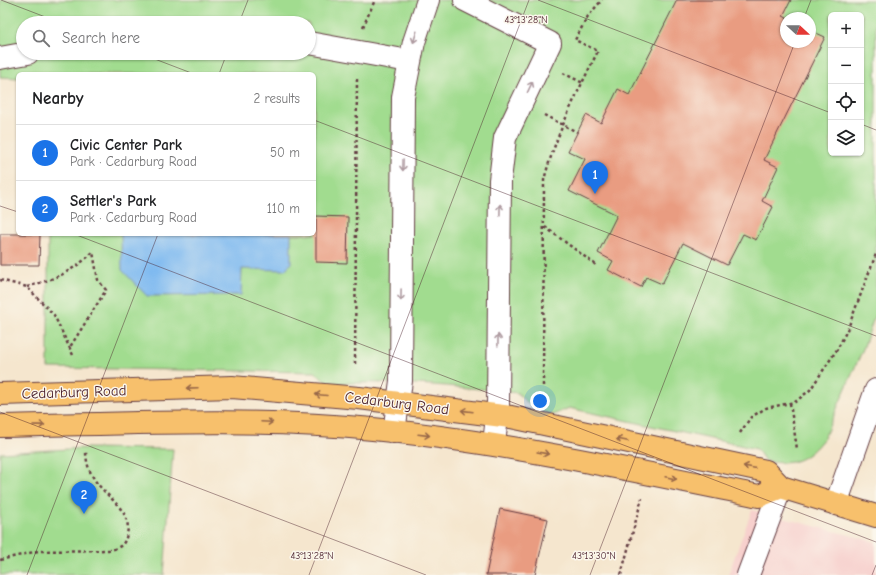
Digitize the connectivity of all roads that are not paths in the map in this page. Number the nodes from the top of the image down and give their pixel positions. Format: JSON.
{"nodes":[{"id":1,"x":428,"y":0,"type":"edge"},
{"id":2,"x":465,"y":0,"type":"edge"},
{"id":3,"x":316,"y":44,"type":"edge"},
{"id":4,"x":16,"y":55,"type":"edge"},
{"id":5,"x":0,"y":58,"type":"edge"},
{"id":6,"x":409,"y":61,"type":"junction"},
{"id":7,"x":876,"y":390,"type":"edge"},
{"id":8,"x":0,"y":394,"type":"edge"},
{"id":9,"x":398,"y":403,"type":"junction"},
{"id":10,"x":497,"y":415,"type":"junction"},
{"id":11,"x":0,"y":426,"type":"edge"},
{"id":12,"x":394,"y":432,"type":"junction"},
{"id":13,"x":494,"y":444,"type":"junction"},
{"id":14,"x":781,"y":487,"type":"junction"},
{"id":15,"x":836,"y":504,"type":"junction"},
{"id":16,"x":876,"y":516,"type":"edge"},
{"id":17,"x":748,"y":575,"type":"edge"}],
"edges":[{"from":1,"to":6,"type":"street","one_way":true},
{"from":10,"to":2,"type":"street","one_way":true},
{"from":3,"to":6,"type":"street"},
{"from":4,"to":5,"type":"street"},
{"from":6,"to":9,"type":"street","one_way":true},
{"from":7,"to":15,"type":"street"},
{"from":9,"to":8,"type":"main road","name":"Cedarburg Road","one_way":true},
{"from":10,"to":9,"type":"main road","name":"Cedarburg Road","one_way":true},
{"from":9,"to":12,"type":"street"},
{"from":10,"to":13,"type":"street"},
{"from":14,"to":10,"type":"main road","name":"Cedarburg Road","one_way":true},
{"from":11,"to":12,"type":"main road","name":"Cedarburg Road","one_way":true},
{"from":12,"to":13,"type":"main road","name":"Cedarburg Road","one_way":true},
{"from":13,"to":14,"type":"main road","name":"Cedarburg Road","one_way":true},
{"from":14,"to":15,"type":"main road","name":"Cedarburg Road"},
{"from":14,"to":17,"type":"street"},
{"from":15,"to":16,"type":"main road","name":"Cedarburg Road"}]}
